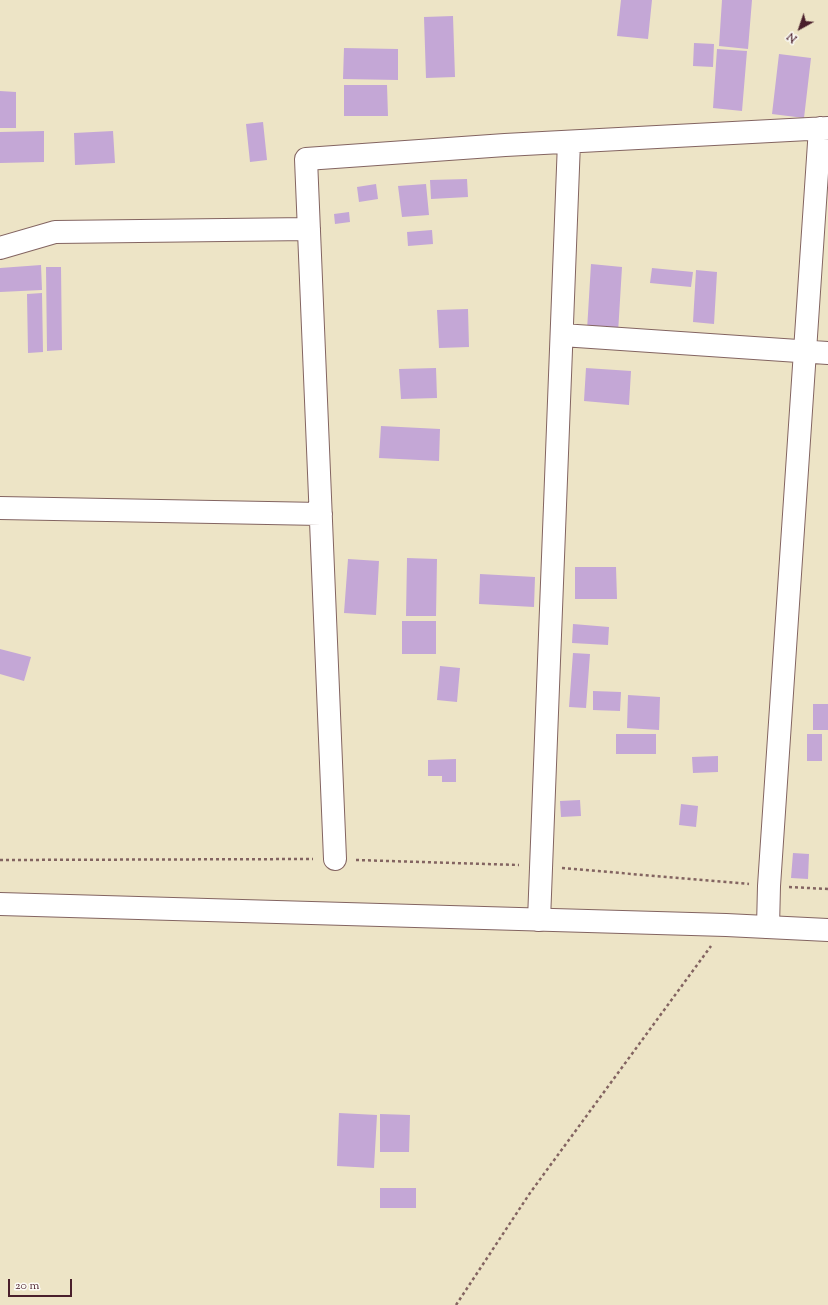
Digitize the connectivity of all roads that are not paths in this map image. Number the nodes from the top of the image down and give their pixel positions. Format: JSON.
{"nodes":[{"id":1,"x":824,"y":128,"type":"edge"},
{"id":2,"x":569,"y":142,"type":"junction"},
{"id":3,"x":309,"y":229,"type":"junction"},
{"id":4,"x":0,"y":248,"type":"edge"},
{"id":5,"x":562,"y":335,"type":"junction"},
{"id":6,"x":806,"y":351,"type":"junction"},
{"id":7,"x":828,"y":353,"type":"edge"},
{"id":8,"x":0,"y":508,"type":"edge"},
{"id":9,"x":321,"y":514,"type":"junction"},
{"id":10,"x":335,"y":859,"type":"road end"},
{"id":11,"x":0,"y":904,"type":"edge"},
{"id":12,"x":539,"y":920,"type":"junction"},
{"id":13,"x":768,"y":927,"type":"junction"},
{"id":14,"x":828,"y":930,"type":"edge"}],
"edges":[{"from":1,"to":2,"type":"street"},
{"from":1,"to":6,"type":"street"},
{"from":2,"to":3,"type":"street"},
{"from":2,"to":5,"type":"street"},
{"from":3,"to":4,"type":"street"},
{"from":3,"to":9,"type":"street"},
{"from":5,"to":6,"type":"street"},
{"from":5,"to":12,"type":"street"},
{"from":6,"to":7,"type":"street"},
{"from":6,"to":13,"type":"street"},
{"from":8,"to":9,"type":"street"},
{"from":9,"to":10,"type":"street"},
{"from":11,"to":12,"type":"street"},
{"from":12,"to":13,"type":"street"},
{"from":13,"to":14,"type":"street"}]}
